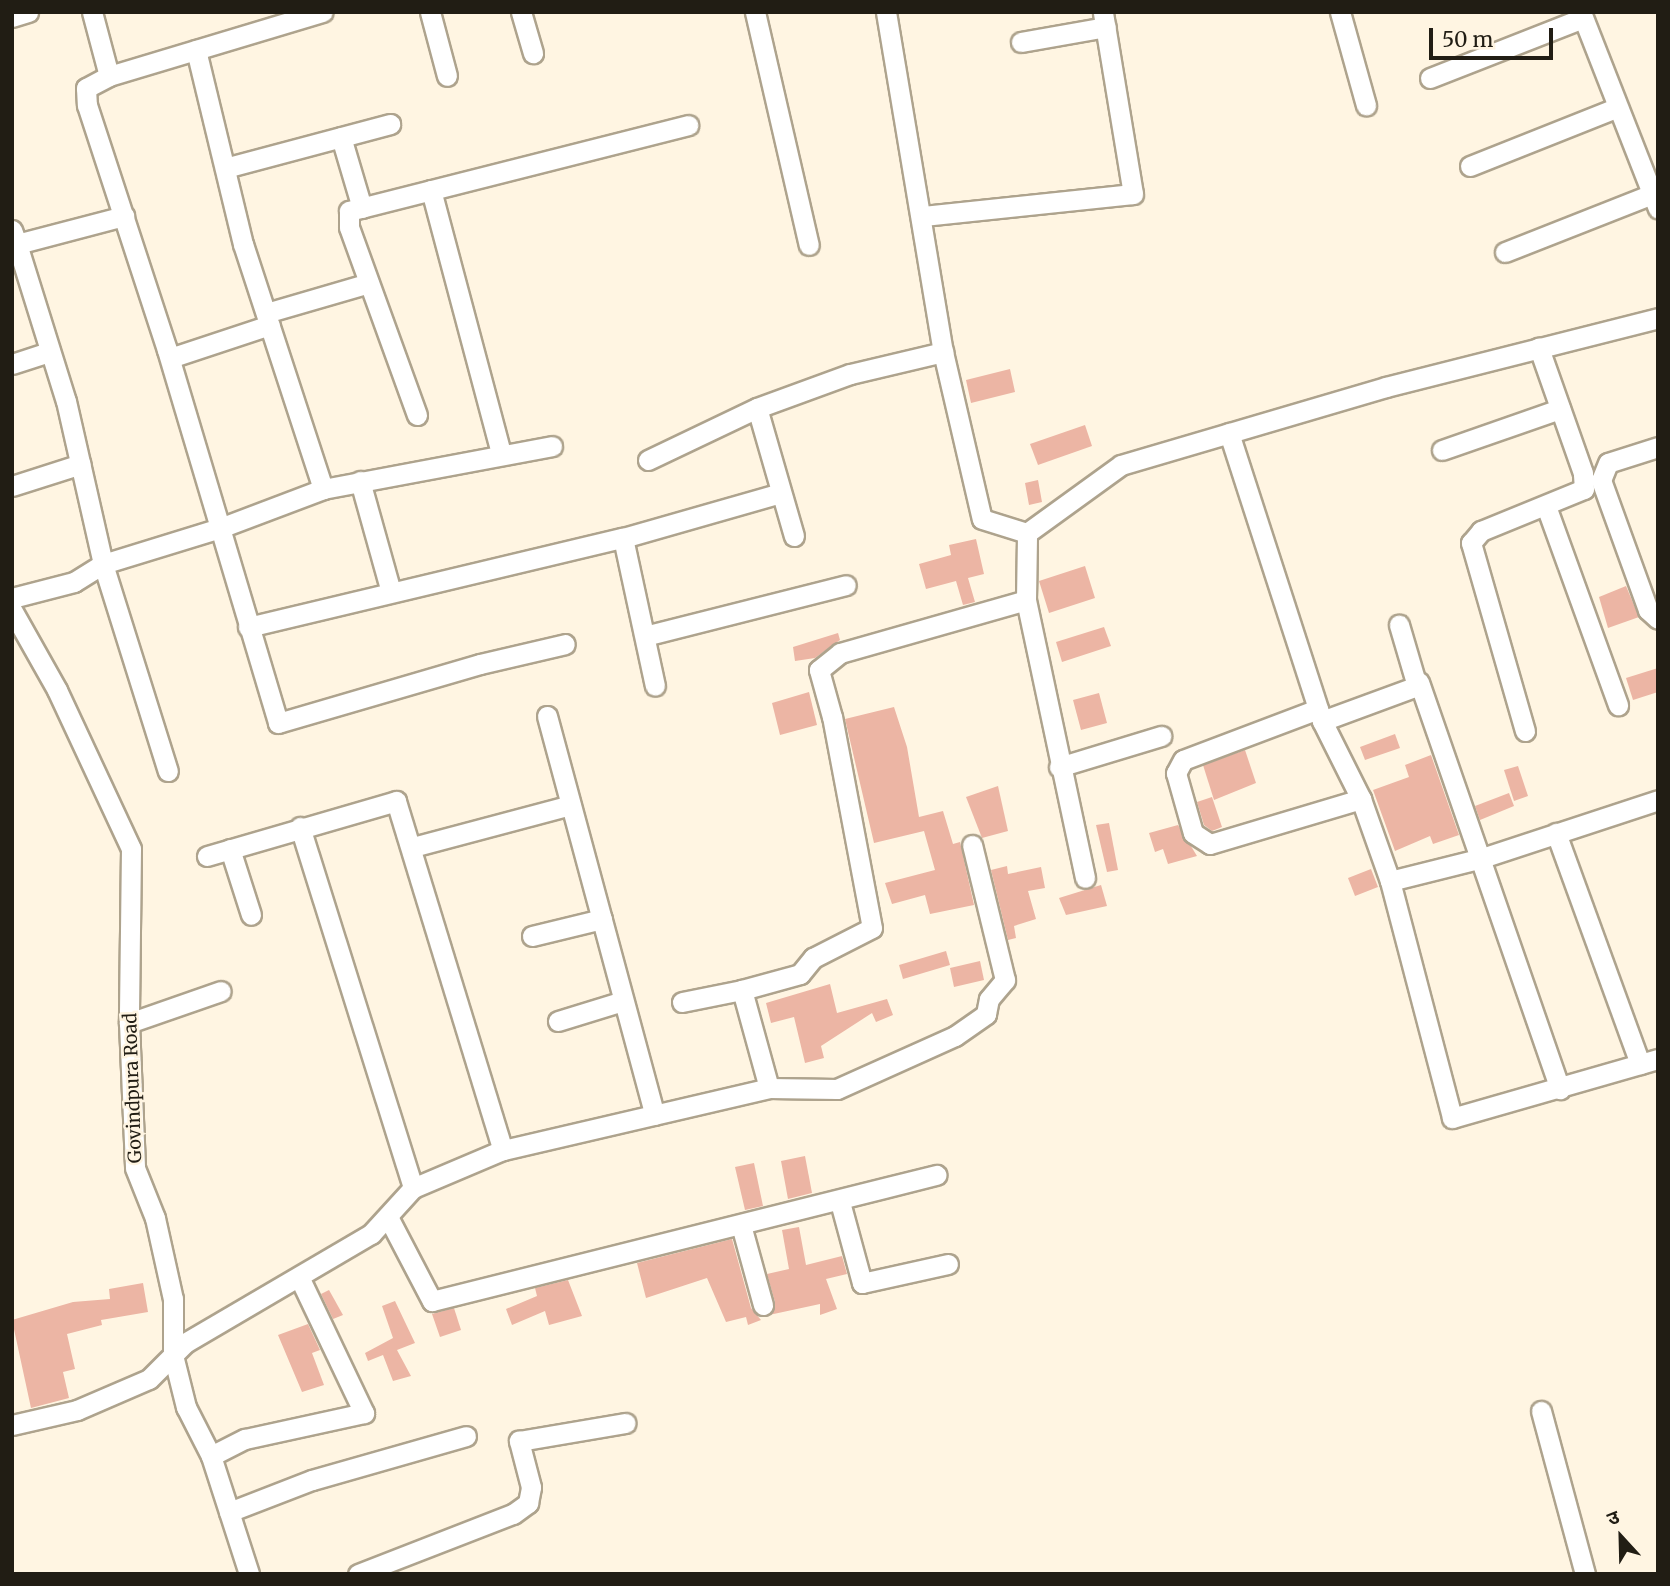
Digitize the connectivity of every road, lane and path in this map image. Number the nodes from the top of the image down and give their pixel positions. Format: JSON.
{"nodes":[{"id":1,"x":28,"y":12,"type":"edge"},
{"id":2,"x":92,"y":12,"type":"edge"},
{"id":3,"x":323,"y":12,"type":"edge"},
{"id":4,"x":430,"y":12,"type":"edge"},
{"id":5,"x":522,"y":12,"type":"edge"},
{"id":6,"x":755,"y":12,"type":"edge"},
{"id":7,"x":886,"y":12,"type":"edge"},
{"id":8,"x":1340,"y":12,"type":"edge"},
{"id":9,"x":1582,"y":15,"type":"edge"},
{"id":10,"x":12,"y":17,"type":"edge"},
{"id":11,"x":1104,"y":20,"type":"edge"},
{"id":12,"x":1021,"y":42,"type":"dead end"},
{"id":13,"x":196,"y":50,"type":"junction"},
{"id":14,"x":533,"y":53,"type":"dead end"},
{"id":15,"x":109,"y":76,"type":"junction"},
{"id":16,"x":446,"y":76,"type":"dead end"},
{"id":17,"x":1430,"y":78,"type":"dead end"},
{"id":18,"x":1366,"y":105,"type":"dead end"},
{"id":19,"x":1618,"y":107,"type":"junction"},
{"id":20,"x":390,"y":124,"type":"dead end"},
{"id":21,"x":688,"y":125,"type":"dead end"},
{"id":22,"x":341,"y":137,"type":"junction"},
{"id":23,"x":1650,"y":165,"type":"edge"},
{"id":24,"x":1470,"y":166,"type":"dead end"},
{"id":25,"x":225,"y":168,"type":"junction"},
{"id":26,"x":431,"y":190,"type":"junction"},
{"id":27,"x":1655,"y":201,"type":"edge"},
{"id":28,"x":362,"y":208,"type":"junction"},
{"id":29,"x":124,"y":216,"type":"junction"},
{"id":30,"x":923,"y":216,"type":"junction"},
{"id":31,"x":14,"y":240,"type":"edge"},
{"id":32,"x":809,"y":245,"type":"dead end"},
{"id":33,"x":1505,"y":251,"type":"dead end"},
{"id":34,"x":369,"y":283,"type":"junction"},
{"id":35,"x":1658,"y":318,"type":"edge"},
{"id":36,"x":268,"y":319,"type":"junction"},
{"id":37,"x":1539,"y":348,"type":"junction"},
{"id":38,"x":50,"y":352,"type":"junction"},
{"id":39,"x":943,"y":352,"type":"junction"},
{"id":40,"x":170,"y":358,"type":"junction"},
{"id":41,"x":12,"y":364,"type":"edge"},
{"id":42,"x":757,"y":408,"type":"junction"},
{"id":43,"x":1560,"y":409,"type":"junction"},
{"id":44,"x":418,"y":415,"type":"dead end"},
{"id":45,"x":1229,"y":433,"type":"junction"},
{"id":46,"x":552,"y":446,"type":"dead end"},
{"id":47,"x":1658,"y":447,"type":"edge"},
{"id":48,"x":1442,"y":450,"type":"dead end"},
{"id":49,"x":501,"y":454,"type":"junction"},
{"id":50,"x":648,"y":460,"type":"dead end"},
{"id":51,"x":81,"y":464,"type":"junction"},
{"id":52,"x":360,"y":481,"type":"junction"},
{"id":53,"x":12,"y":486,"type":"edge"},
{"id":54,"x":323,"y":489,"type":"junction"},
{"id":55,"x":781,"y":493,"type":"junction"},
{"id":56,"x":1546,"y":506,"type":"junction"},
{"id":57,"x":220,"y":528,"type":"junction"},
{"id":58,"x":1027,"y":533,"type":"junction"},
{"id":59,"x":794,"y":536,"type":"dead end"},
{"id":60,"x":623,"y":538,"type":"junction"},
{"id":61,"x":103,"y":564,"type":"junction"},
{"id":62,"x":846,"y":585,"type":"dead end"},
{"id":63,"x":391,"y":592,"type":"junction"},
{"id":64,"x":12,"y":598,"type":"edge"},
{"id":65,"x":1026,"y":600,"type":"junction"},
{"id":66,"x":12,"y":610,"type":"edge"},
{"id":67,"x":1658,"y":619,"type":"edge"},
{"id":68,"x":1399,"y":625,"type":"dead end"},
{"id":69,"x":248,"y":627,"type":"junction"},
{"id":70,"x":645,"y":636,"type":"junction"},
{"id":71,"x":565,"y":644,"type":"dead end"},
{"id":72,"x":1419,"y":682,"type":"junction"},
{"id":73,"x":655,"y":686,"type":"dead end"},
{"id":74,"x":1618,"y":705,"type":"dead end"},
{"id":75,"x":1320,"y":715,"type":"junction"},
{"id":76,"x":547,"y":716,"type":"dead end"},
{"id":77,"x":1525,"y":731,"type":"dead end"},
{"id":78,"x":1161,"y":736,"type":"dead end"},
{"id":79,"x":1059,"y":767,"type":"junction"},
{"id":80,"x":168,"y":771,"type":"dead end"},
{"id":81,"x":1361,"y":799,"type":"junction"},
{"id":82,"x":1657,"y":803,"type":"edge"},
{"id":83,"x":572,"y":805,"type":"junction"},
{"id":84,"x":300,"y":827,"type":"junction"},
{"id":85,"x":1556,"y":833,"type":"junction"},
{"id":86,"x":972,"y":845,"type":"dead end"},
{"id":87,"x":413,"y":847,"type":"junction"},
{"id":88,"x":230,"y":849,"type":"junction"},
{"id":89,"x":207,"y":856,"type":"dead end"},
{"id":90,"x":1482,"y":858,"type":"junction"},
{"id":91,"x":1085,"y":878,"type":"dead end"},
{"id":92,"x":1390,"y":881,"type":"junction"},
{"id":93,"x":251,"y":915,"type":"dead end"},
{"id":94,"x":602,"y":919,"type":"junction"},
{"id":95,"x":532,"y":936,"type":"dead end"},
{"id":96,"x":742,"y":990,"type":"junction"},
{"id":97,"x":221,"y":991,"type":"dead end"},
{"id":98,"x":623,"y":1001,"type":"junction"},
{"id":99,"x":682,"y":1002,"type":"dead end"},
{"id":100,"x":558,"y":1021,"type":"dead end"},
{"id":101,"x":129,"y":1023,"type":"junction"},
{"id":102,"x":1649,"y":1062,"type":"edge"},
{"id":103,"x":769,"y":1088,"type":"junction"},
{"id":104,"x":1560,"y":1089,"type":"junction"},
{"id":105,"x":655,"y":1115,"type":"junction"},
{"id":106,"x":503,"y":1150,"type":"junction"},
{"id":107,"x":936,"y":1175,"type":"dead end"},
{"id":108,"x":413,"y":1188,"type":"junction"},
{"id":109,"x":841,"y":1202,"type":"junction"},
{"id":110,"x":388,"y":1217,"type":"junction"},
{"id":111,"x":741,"y":1225,"type":"junction"},
{"id":112,"x":948,"y":1264,"type":"dead end"},
{"id":113,"x":300,"y":1279,"type":"junction"},
{"id":114,"x":763,"y":1305,"type":"dead end"},
{"id":115,"x":173,"y":1355,"type":"junction"},
{"id":116,"x":1541,"y":1410,"type":"dead end"},
{"id":117,"x":625,"y":1423,"type":"dead end"},
{"id":118,"x":12,"y":1425,"type":"edge"},
{"id":119,"x":466,"y":1436,"type":"dead end"},
{"id":120,"x":211,"y":1456,"type":"junction"},
{"id":121,"x":229,"y":1513,"type":"junction"},
{"id":122,"x":249,"y":1574,"type":"edge"},
{"id":123,"x":358,"y":1574,"type":"edge"},
{"id":124,"x":1585,"y":1574,"type":"edge"}],
"edges":[{"from":1,"to":10,"type":"street"},
{"from":2,"to":15,"type":"street"},
{"from":3,"to":13,"type":"street"},
{"from":4,"to":16,"type":"street"},
{"from":5,"to":14,"type":"street"},
{"from":6,"to":32,"type":"street"},
{"from":7,"to":30,"type":"street"},
{"from":8,"to":18,"type":"street"},
{"from":9,"to":17,"type":"street"},
{"from":9,"to":19,"type":"street"},
{"from":11,"to":12,"type":"street"},
{"from":11,"to":30,"type":"street"},
{"from":13,"to":15,"type":"street"},
{"from":13,"to":25,"type":"street"},
{"from":15,"to":29,"type":"street"},
{"from":19,"to":23,"type":"street"},
{"from":19,"to":24,"type":"street"},
{"from":20,"to":22,"type":"street"},
{"from":21,"to":26,"type":"street"},
{"from":22,"to":25,"type":"street"},
{"from":22,"to":28,"type":"street"},
{"from":23,"to":27,"type":"street"},
{"from":25,"to":36,"type":"street"},
{"from":26,"to":28,"type":"street"},
{"from":26,"to":49,"type":"street"},
{"from":27,"to":33,"type":"street"},
{"from":28,"to":34,"type":"street"},
{"from":29,"to":31,"type":"street"},
{"from":29,"to":40,"type":"street"},
{"from":30,"to":39,"type":"street"},
{"from":31,"to":38,"type":"street"},
{"from":34,"to":36,"type":"street"},
{"from":34,"to":44,"type":"street"},
{"from":35,"to":37,"type":"street"},
{"from":36,"to":40,"type":"street"},
{"from":36,"to":54,"type":"street"},
{"from":37,"to":43,"type":"street"},
{"from":37,"to":45,"type":"street"},
{"from":38,"to":41,"type":"street"},
{"from":38,"to":51,"type":"street"},
{"from":39,"to":42,"type":"street"},
{"from":39,"to":58,"type":"street"},
{"from":40,"to":57,"type":"street"},
{"from":42,"to":50,"type":"street"},
{"from":42,"to":55,"type":"street"},
{"from":43,"to":48,"type":"street"},
{"from":43,"to":56,"type":"street"},
{"from":45,"to":58,"type":"street"},
{"from":45,"to":75,"type":"street"},
{"from":46,"to":49,"type":"street"},
{"from":47,"to":67,"type":"street"},
{"from":49,"to":52,"type":"street"},
{"from":51,"to":53,"type":"street"},
{"from":51,"to":61,"type":"street"},
{"from":52,"to":54,"type":"street"},
{"from":52,"to":63,"type":"street"},
{"from":54,"to":57,"type":"street"},
{"from":55,"to":59,"type":"street"},
{"from":55,"to":60,"type":"street"},
{"from":56,"to":74,"type":"street"},
{"from":56,"to":77,"type":"street"},
{"from":57,"to":61,"type":"street"},
{"from":57,"to":69,"type":"street"},
{"from":58,"to":65,"type":"street"},
{"from":60,"to":63,"type":"street"},
{"from":60,"to":70,"type":"street"},
{"from":61,"to":64,"type":"street"},
{"from":61,"to":80,"type":"street"},
{"from":62,"to":70,"type":"street"},
{"from":63,"to":69,"type":"street"},
{"from":65,"to":79,"type":"street"},
{"from":65,"to":96,"type":"street"},
{"from":66,"to":101,"type":"street","name":"Govindpura Road"},
{"from":68,"to":72,"type":"street"},
{"from":69,"to":71,"type":"street"},
{"from":70,"to":73,"type":"street"},
{"from":72,"to":75,"type":"street"},
{"from":72,"to":90,"type":"street"},
{"from":75,"to":81,"type":"street"},
{"from":75,"to":81,"type":"street"},
{"from":76,"to":83,"type":"street"},
{"from":78,"to":79,"type":"street"},
{"from":79,"to":91,"type":"street"},
{"from":81,"to":92,"type":"street"},
{"from":82,"to":85,"type":"street"},
{"from":83,"to":87,"type":"street"},
{"from":83,"to":94,"type":"street"},
{"from":84,"to":87,"type":"street"},
{"from":84,"to":88,"type":"street"},
{"from":84,"to":108,"type":"street"},
{"from":85,"to":90,"type":"street"},
{"from":85,"to":102,"type":"street"},
{"from":86,"to":103,"type":"street"},
{"from":87,"to":106,"type":"street"},
{"from":88,"to":89,"type":"street"},
{"from":88,"to":93,"type":"street"},
{"from":90,"to":92,"type":"street"},
{"from":90,"to":104,"type":"street"},
{"from":92,"to":104,"type":"street"},
{"from":94,"to":95,"type":"street"},
{"from":94,"to":98,"type":"street"},
{"from":96,"to":99,"type":"street"},
{"from":96,"to":103,"type":"street"},
{"from":97,"to":101,"type":"street"},
{"from":98,"to":100,"type":"street"},
{"from":98,"to":105,"type":"street"},
{"from":101,"to":115,"type":"street","name":"Govindpura Road"},
{"from":102,"to":104,"type":"street"},
{"from":103,"to":105,"type":"street"},
{"from":105,"to":106,"type":"street"},
{"from":106,"to":108,"type":"street"},
{"from":107,"to":109,"type":"street"},
{"from":108,"to":110,"type":"street"},
{"from":109,"to":111,"type":"street"},
{"from":109,"to":112,"type":"street"},
{"from":110,"to":111,"type":"street"},
{"from":110,"to":113,"type":"street"},
{"from":111,"to":114,"type":"street"},
{"from":113,"to":115,"type":"street"},
{"from":113,"to":120,"type":"street"},
{"from":115,"to":118,"type":"street"},
{"from":115,"to":120,"type":"street","name":"Govindpura Road"},
{"from":116,"to":124,"type":"street"},
{"from":117,"to":123,"type":"street"},
{"from":119,"to":121,"type":"street"},
{"from":120,"to":121,"type":"street","name":"Govindpura Road"},
{"from":121,"to":122,"type":"street","name":"Govindpura Road"}]}
